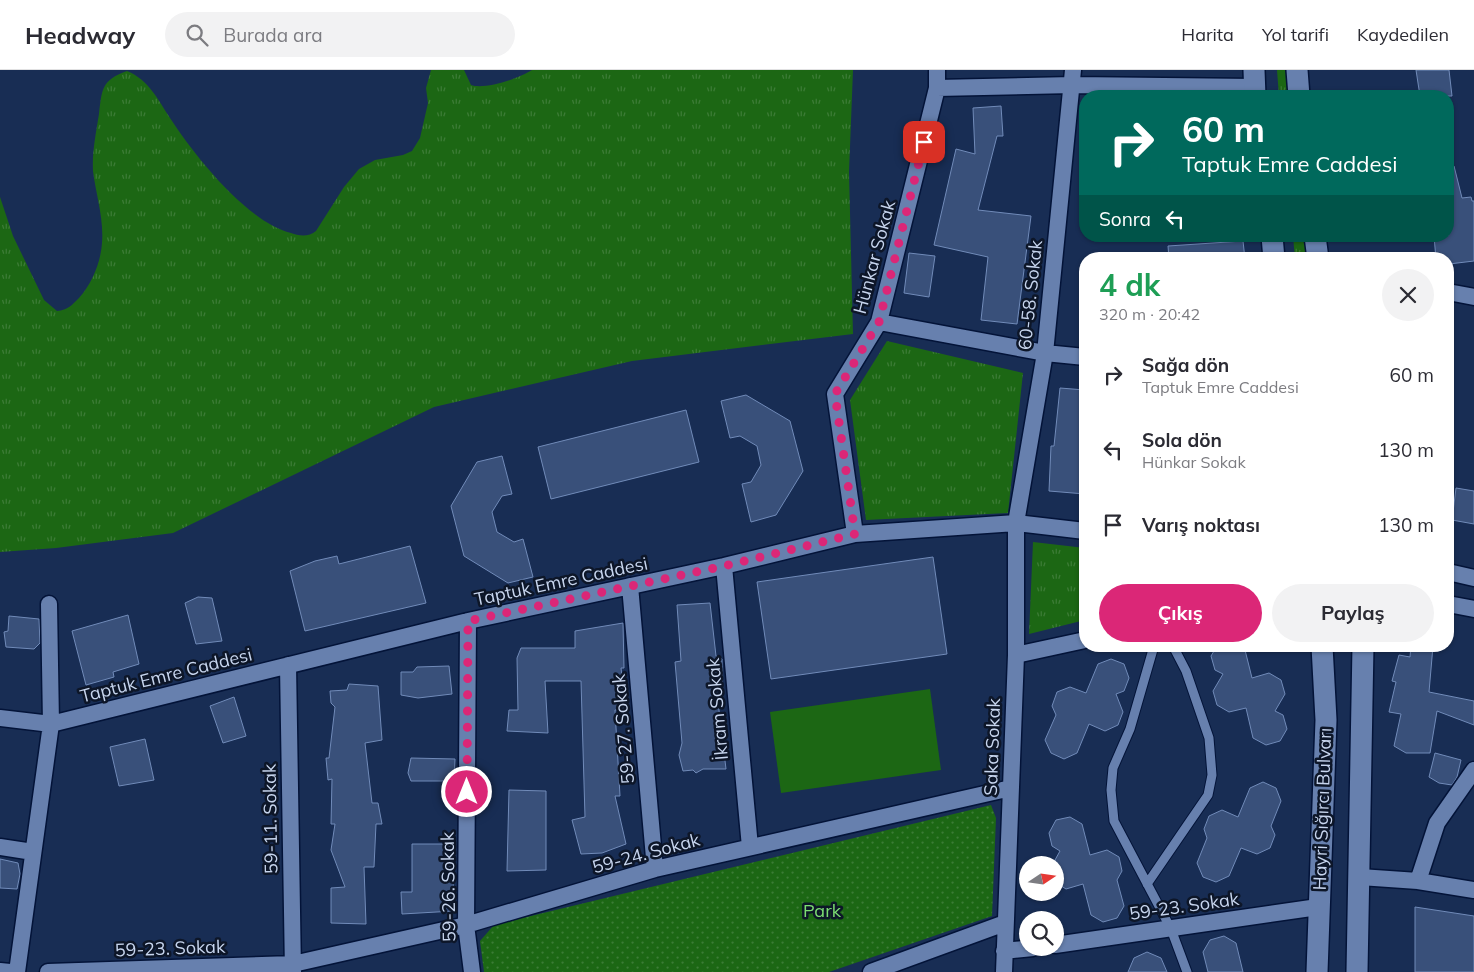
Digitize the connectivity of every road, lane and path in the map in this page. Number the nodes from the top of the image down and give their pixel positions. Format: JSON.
{"nodes":[{"id":1,"x":937,"y":70,"type":"edge"},
{"id":2,"x":1296,"y":70,"type":"edge"},
{"id":3,"x":1073,"y":77,"type":"edge"},
{"id":4,"x":1255,"y":85,"type":"edge"},
{"id":5,"x":937,"y":88,"type":"junction"},
{"id":6,"x":1298,"y":90,"type":"edge"},
{"id":7,"x":1454,"y":293,"type":"edge"},
{"id":8,"x":1474,"y":297,"type":"edge"},
{"id":9,"x":879,"y":322,"type":"junction"},
{"id":10,"x":1045,"y":353,"type":"junction"},
{"id":11,"x":1079,"y":356,"type":"edge"},
{"id":12,"x":1016,"y":523,"type":"junction"},
{"id":13,"x":1079,"y":530,"type":"edge"},
{"id":14,"x":855,"y":534,"type":"junction"},
{"id":15,"x":724,"y":566,"type":"junction"},
{"id":16,"x":1454,"y":573,"type":"edge"},
{"id":17,"x":1474,"y":578,"type":"edge"},
{"id":18,"x":630,"y":586,"type":"junction"},
{"id":19,"x":49,"y":604,"type":"dead end"},
{"id":20,"x":1454,"y":605,"type":"edge"},
{"id":21,"x":1474,"y":609,"type":"edge"},
{"id":22,"x":468,"y":621,"type":"junction"},
{"id":23,"x":1079,"y":641,"type":"edge"},
{"id":24,"x":1152,"y":652,"type":"edge"},
{"id":25,"x":1177,"y":652,"type":"edge"},
{"id":26,"x":1322,"y":652,"type":"edge"},
{"id":27,"x":1364,"y":652,"type":"edge"},
{"id":28,"x":1016,"y":655,"type":"junction"},
{"id":29,"x":288,"y":665,"type":"junction"},
{"id":30,"x":0,"y":718,"type":"edge"},
{"id":31,"x":51,"y":724,"type":"junction"},
{"id":32,"x":1474,"y":770,"type":"edge"},
{"id":33,"x":1011,"y":788,"type":"junction"},
{"id":34,"x":0,"y":847,"type":"edge"},
{"id":35,"x":750,"y":847,"type":"junction"},
{"id":36,"x":34,"y":852,"type":"junction"},
{"id":37,"x":655,"y":870,"type":"junction"},
{"id":38,"x":1360,"y":877,"type":"junction"},
{"id":39,"x":1418,"y":881,"type":"junction"},
{"id":40,"x":1147,"y":884,"type":"junction"},
{"id":41,"x":1474,"y":890,"type":"edge"},
{"id":42,"x":1318,"y":907,"type":"junction"},
{"id":43,"x":1005,"y":923,"type":"junction"},
{"id":44,"x":466,"y":925,"type":"junction"},
{"id":45,"x":1171,"y":929,"type":"junction"},
{"id":46,"x":1064,"y":943,"type":"edge"},
{"id":47,"x":1019,"y":949,"type":"edge"},
{"id":48,"x":1004,"y":951,"type":"junction"},
{"id":49,"x":293,"y":968,"type":"edge"},
{"id":50,"x":0,"y":971,"type":"edge"},
{"id":51,"x":10,"y":972,"type":"edge"},
{"id":52,"x":18,"y":972,"type":"edge"},
{"id":53,"x":48,"y":972,"type":"edge"},
{"id":54,"x":472,"y":972,"type":"edge"},
{"id":55,"x":871,"y":972,"type":"edge"},
{"id":56,"x":1004,"y":972,"type":"edge"},
{"id":57,"x":1187,"y":972,"type":"edge"},
{"id":58,"x":1317,"y":972,"type":"edge"},
{"id":59,"x":1357,"y":972,"type":"edge"}],
"edges":[{"from":1,"to":5,"type":"street","name":"Hünkar Sokak"},
{"from":2,"to":6,"type":"street"},
{"from":3,"to":4,"type":"street"},
{"from":3,"to":5,"type":"street"},
{"from":3,"to":10,"type":"street","name":"60-58. Sokak"},
{"from":5,"to":9,"type":"street","name":"Hünkar Sokak"},
{"from":7,"to":8,"type":"street"},
{"from":9,"to":10,"type":"street"},
{"from":9,"to":14,"type":"street","name":"Hünkar Sokak"},
{"from":10,"to":11,"type":"street"},
{"from":10,"to":12,"type":"street","name":"60-58. Sokak"},
{"from":12,"to":13,"type":"street","name":"Taptuk Emre Caddesi"},
{"from":12,"to":14,"type":"street","name":"Taptuk Emre Caddesi"},
{"from":12,"to":28,"type":"street","name":"Saka Sokak"},
{"from":14,"to":15,"type":"street","name":"Taptuk Emre Caddesi"},
{"from":15,"to":18,"type":"street","name":"Taptuk Emre Caddesi"},
{"from":15,"to":35,"type":"street","name":"İkram Sokak"},
{"from":16,"to":17,"type":"street"},
{"from":18,"to":22,"type":"street","name":"Taptuk Emre Caddesi"},
{"from":18,"to":37,"type":"street","name":"59-27. Sokak"},
{"from":19,"to":31,"type":"street"},
{"from":20,"to":21,"type":"street"},
{"from":22,"to":29,"type":"street","name":"Taptuk Emre Caddesi"},
{"from":22,"to":44,"type":"street","name":"59-26. Sokak"},
{"from":23,"to":28,"type":"street"},
{"from":24,"to":40,"type":"lane"},
{"from":25,"to":40,"type":"lane"},
{"from":26,"to":42,"type":"street","name":"Hayri Sığırcı Bulvarı"},
{"from":27,"to":38,"type":"street","name":"Hayri Sığırcı Bulvarı"},
{"from":28,"to":33,"type":"street","name":"Saka Sokak"},
{"from":29,"to":31,"type":"street","name":"Taptuk Emre Caddesi"},
{"from":29,"to":49,"type":"street","name":"59-11. Sokak"},
{"from":30,"to":31,"type":"street"},
{"from":31,"to":36,"type":"street"},
{"from":32,"to":39,"type":"street"},
{"from":33,"to":35,"type":"street","name":"59-24. Sokak"},
{"from":33,"to":43,"type":"street","name":"Saka Sokak"},
{"from":34,"to":36,"type":"street"},
{"from":35,"to":37,"type":"street","name":"59-24. Sokak"},
{"from":36,"to":52,"type":"street"},
{"from":37,"to":44,"type":"street","name":"59-24. Sokak"},
{"from":38,"to":39,"type":"street"},
{"from":38,"to":59,"type":"street","name":"Hayri Sığırcı Bulvarı"},
{"from":39,"to":41,"type":"street"},
{"from":40,"to":45,"type":"lane"},
{"from":42,"to":45,"type":"street","name":"59-23. Sokak"},
{"from":42,"to":58,"type":"street","name":"Hayri Sığırcı Bulvarı"},
{"from":43,"to":48,"type":"street","name":"Saka Sokak"},
{"from":43,"to":55,"type":"street"},
{"from":44,"to":49,"type":"street","name":"59-24. Sokak"},
{"from":44,"to":54,"type":"street","name":"59-26. Sokak"},
{"from":45,"to":46,"type":"street","name":"59-23. Sokak"},
{"from":45,"to":57,"type":"lane"},
{"from":47,"to":48,"type":"street"},
{"from":48,"to":56,"type":"street","name":"Saka Sokak"},
{"from":49,"to":53,"type":"street","name":"59-23. Sokak"},
{"from":50,"to":51,"type":"street"}]}
